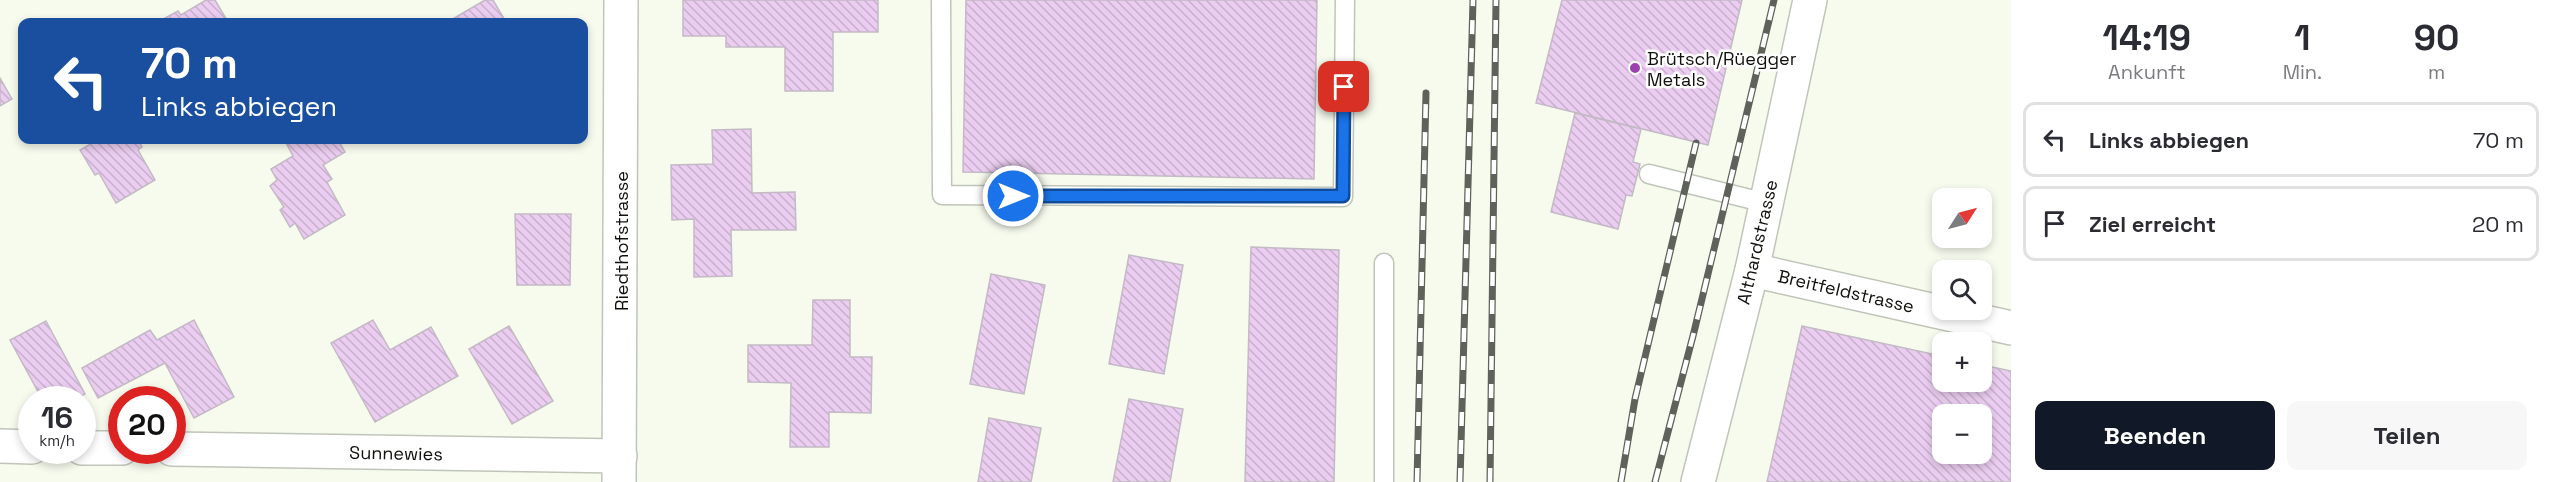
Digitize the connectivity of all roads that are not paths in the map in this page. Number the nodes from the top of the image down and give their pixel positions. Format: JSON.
{"nodes":[{"id":1,"x":621,"y":0,"type":"edge"},
{"id":2,"x":941,"y":0,"type":"edge"},
{"id":3,"x":1345,"y":0,"type":"edge"},
{"id":4,"x":1810,"y":0,"type":"edge"},
{"id":5,"x":1649,"y":174,"type":"dead end"},
{"id":6,"x":1766,"y":203,"type":"junction"},
{"id":7,"x":1383,"y":262,"type":"dead end"},
{"id":8,"x":1752,"y":270,"type":"junction"},
{"id":9,"x":2011,"y":328,"type":"edge"},
{"id":10,"x":0,"y":446,"type":"edge"},
{"id":11,"x":18,"y":447,"type":"edge"},
{"id":12,"x":186,"y":450,"type":"edge"},
{"id":13,"x":620,"y":469,"type":"edge"},
{"id":14,"x":1384,"y":482,"type":"edge"},
{"id":15,"x":1698,"y":482,"type":"edge"}],
"edges":[{"from":1,"to":13,"type":"street","name":"Riedthofstrasse"},
{"from":2,"to":3,"type":"lane"},
{"from":4,"to":6,"type":"street","name":"Althardstrasse"},
{"from":5,"to":6,"type":"lane"},
{"from":6,"to":8,"type":"street","name":"Althardstrasse"},
{"from":7,"to":14,"type":"lane"},
{"from":8,"to":9,"type":"street","name":"Breitfeldstrasse"},
{"from":8,"to":15,"type":"street","name":"Althardstrasse"},
{"from":10,"to":11,"type":"street"},
{"from":12,"to":13,"type":"street","name":"Sunnewies"}]}
